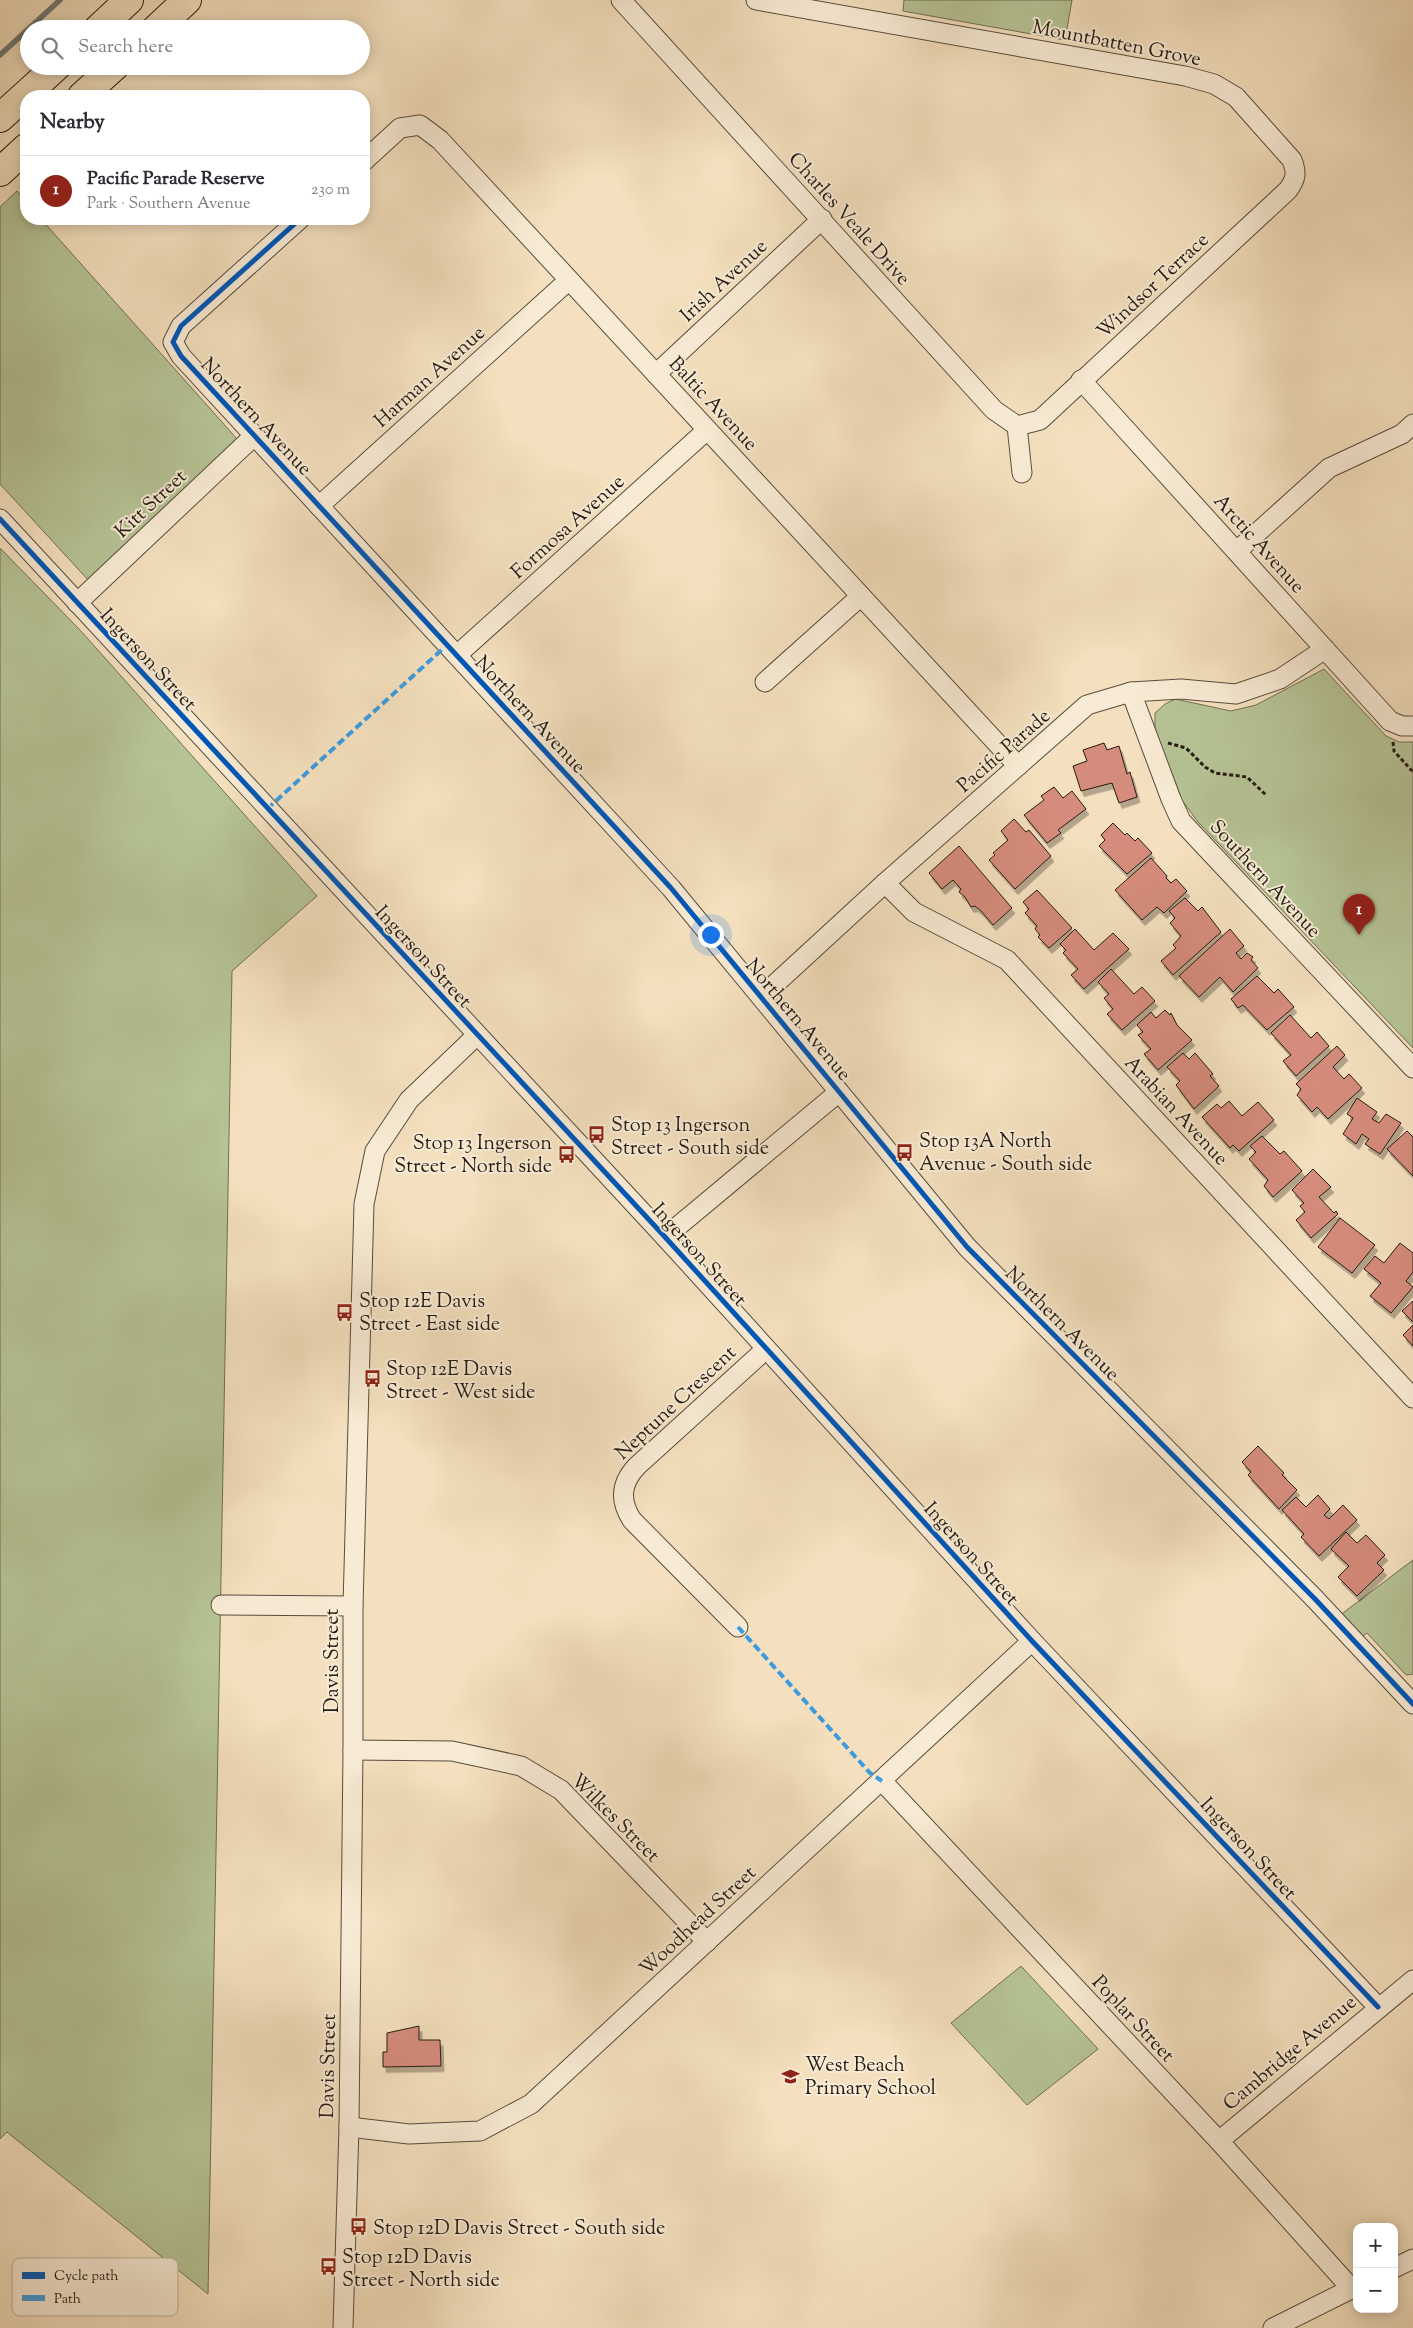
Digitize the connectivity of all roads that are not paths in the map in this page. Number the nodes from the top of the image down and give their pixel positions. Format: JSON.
{"nodes":[{"id":1,"x":129,"y":0,"type":"edge"},
{"id":2,"x":187,"y":0,"type":"edge"},
{"id":3,"x":621,"y":0,"type":"edge"},
{"id":4,"x":756,"y":0,"type":"edge"},
{"id":5,"x":108,"y":20,"type":"edge"},
{"id":6,"x":166,"y":20,"type":"edge"},
{"id":7,"x":47,"y":75,"type":"edge"},
{"id":8,"x":105,"y":75,"type":"edge"},
{"id":9,"x":31,"y":90,"type":"edge"},
{"id":10,"x":89,"y":90,"type":"edge"},
{"id":11,"x":20,"y":100,"type":"edge"},
{"id":12,"x":0,"y":118,"type":"edge"},
{"id":13,"x":20,"y":154,"type":"edge"},
{"id":14,"x":370,"y":156,"type":"edge"},
{"id":15,"x":1292,"y":160,"type":"joint"},
{"id":16,"x":0,"y":172,"type":"edge"},
{"id":17,"x":822,"y":219,"type":"junction"},
{"id":18,"x":293,"y":225,"type":"edge"},
{"id":19,"x":569,"y":280,"type":"junction"},
{"id":20,"x":656,"y":374,"type":"junction"},
{"id":21,"x":1081,"y":380,"type":"junction"},
{"id":22,"x":1413,"y":424,"type":"edge"},
{"id":23,"x":1018,"y":426,"type":"junction"},
{"id":24,"x":707,"y":430,"type":"junction"},
{"id":25,"x":254,"y":436,"type":"junction"},
{"id":26,"x":1022,"y":473,"type":"dead end"},
{"id":27,"x":319,"y":506,"type":"junction"},
{"id":28,"x":0,"y":519,"type":"edge"},
{"id":29,"x":1237,"y":551,"type":"junction"},
{"id":30,"x":861,"y":596,"type":"junction"},
{"id":31,"x":77,"y":603,"type":"junction"},
{"id":32,"x":1325,"y":649,"type":"junction"},
{"id":33,"x":457,"y":655,"type":"junction"},
{"id":34,"x":764,"y":682,"type":"dead end"},
{"id":35,"x":1132,"y":692,"type":"junction"},
{"id":36,"x":1412,"y":726,"type":"edge"},
{"id":37,"x":1018,"y":766,"type":"junction"},
{"id":38,"x":885,"y":882,"type":"junction"},
{"id":39,"x":761,"y":997,"type":"junction"},
{"id":40,"x":477,"y":1035,"type":"junction"},
{"id":41,"x":1413,"y":1068,"type":"edge"},
{"id":42,"x":840,"y":1092,"type":"junction"},
{"id":43,"x":665,"y":1237,"type":"junction"},
{"id":44,"x":766,"y":1349,"type":"junction"},
{"id":45,"x":1413,"y":1398,"type":"edge"},
{"id":46,"x":220,"y":1605,"type":"dead end"},
{"id":47,"x":353,"y":1606,"type":"junction"},
{"id":48,"x":738,"y":1627,"type":"dead end"},
{"id":49,"x":1032,"y":1641,"type":"junction"},
{"id":50,"x":1412,"y":1702,"type":"edge"},
{"id":51,"x":354,"y":1750,"type":"junction"},
{"id":52,"x":882,"y":1781,"type":"junction"},
{"id":53,"x":707,"y":1942,"type":"junction"},
{"id":54,"x":1413,"y":1980,"type":"edge"},
{"id":55,"x":1378,"y":2007,"type":"junction"},
{"id":56,"x":349,"y":2127,"type":"junction"},
{"id":57,"x":1219,"y":2141,"type":"junction"},
{"id":58,"x":1413,"y":2259,"type":"edge"},
{"id":59,"x":1398,"y":2266,"type":"edge"},
{"id":60,"x":1353,"y":2286,"type":"edge"},
{"id":61,"x":1353,"y":2288,"type":"edge"},
{"id":62,"x":343,"y":2328,"type":"edge"},
{"id":63,"x":1273,"y":2328,"type":"edge"}],
"edges":[{"from":1,"to":5,"type":"main road"},
{"from":2,"to":6,"type":"main road"},
{"from":3,"to":17,"type":"street","name":"Charles Veale Drive"},
{"from":4,"to":15,"type":"street","name":"Mountbatten Grove"},
{"from":7,"to":9,"type":"main road"},
{"from":8,"to":10,"type":"main road"},
{"from":11,"to":12,"type":"main road"},
{"from":13,"to":16,"type":"main road"},
{"from":14,"to":19,"type":"street","name":"Baltic Avenue"},
{"from":15,"to":21,"type":"street","name":"Windsor Terrace"},
{"from":17,"to":20,"type":"street","name":"Irish Avenue"},
{"from":17,"to":23,"type":"street","name":"Charles Veale Drive"},
{"from":18,"to":25,"type":"street","name":"Northern Avenue"},
{"from":19,"to":20,"type":"street","name":"Baltic Avenue"},
{"from":19,"to":27,"type":"street","name":"Harman Avenue"},
{"from":20,"to":24,"type":"street","name":"Baltic Avenue"},
{"from":21,"to":23,"type":"street","name":"Windsor Terrace"},
{"from":21,"to":29,"type":"street","name":"Arctic Avenue"},
{"from":22,"to":29,"type":"street"},
{"from":23,"to":26,"type":"street"},
{"from":24,"to":30,"type":"street","name":"Baltic Avenue"},
{"from":24,"to":33,"type":"street","name":"Formosa Avenue"},
{"from":25,"to":27,"type":"street","name":"Northern Avenue"},
{"from":25,"to":31,"type":"street","name":"Kitt Street"},
{"from":27,"to":33,"type":"street","name":"Northern Avenue"},
{"from":28,"to":31,"type":"street","name":"Ingerson Street"},
{"from":29,"to":32,"type":"street","name":"Arctic Avenue"},
{"from":30,"to":34,"type":"street"},
{"from":30,"to":37,"type":"street","name":"Baltic Avenue"},
{"from":31,"to":40,"type":"street","name":"Ingerson Street"},
{"from":32,"to":35,"type":"street","name":"Pacific Parade"},
{"from":32,"to":36,"type":"street","name":"Arctic Avenue"},
{"from":33,"to":39,"type":"street","name":"Northern Avenue"},
{"from":35,"to":37,"type":"street","name":"Pacific Parade"},
{"from":35,"to":41,"type":"street","name":"Southern Avenue"},
{"from":37,"to":38,"type":"street","name":"Pacific Parade"},
{"from":38,"to":39,"type":"street","name":"Pacific Parade"},
{"from":38,"to":45,"type":"street","name":"Arabian Avenue"},
{"from":39,"to":42,"type":"street","name":"Northern Avenue"},
{"from":40,"to":43,"type":"street","name":"Ingerson Street"},
{"from":40,"to":47,"type":"street","name":"Davis Street"},
{"from":42,"to":43,"type":"street"},
{"from":42,"to":50,"type":"street","name":"Northern Avenue"},
{"from":43,"to":44,"type":"street","name":"Ingerson Street"},
{"from":44,"to":48,"type":"street","name":"Neptune Crescent"},
{"from":44,"to":49,"type":"street","name":"Ingerson Street"},
{"from":46,"to":47,"type":"street"},
{"from":47,"to":51,"type":"street","name":"Davis Street"},
{"from":49,"to":52,"type":"street","name":"Woodhead Street"},
{"from":49,"to":55,"type":"street","name":"Ingerson Street"},
{"from":51,"to":53,"type":"street","name":"Wilkes Street"},
{"from":51,"to":56,"type":"street","name":"Davis Street"},
{"from":52,"to":53,"type":"street","name":"Woodhead Street"},
{"from":52,"to":57,"type":"street","name":"Poplar Street"},
{"from":53,"to":56,"type":"street","name":"Woodhead Street"},
{"from":54,"to":55,"type":"street","name":"Cambridge Avenue"},
{"from":55,"to":57,"type":"street","name":"Cambridge Avenue"},
{"from":56,"to":62,"type":"street","name":"Davis Street"},
{"from":57,"to":60,"type":"street","name":"Poplar Street"},
{"from":58,"to":59,"type":"street"},
{"from":61,"to":63,"type":"street"}]}
